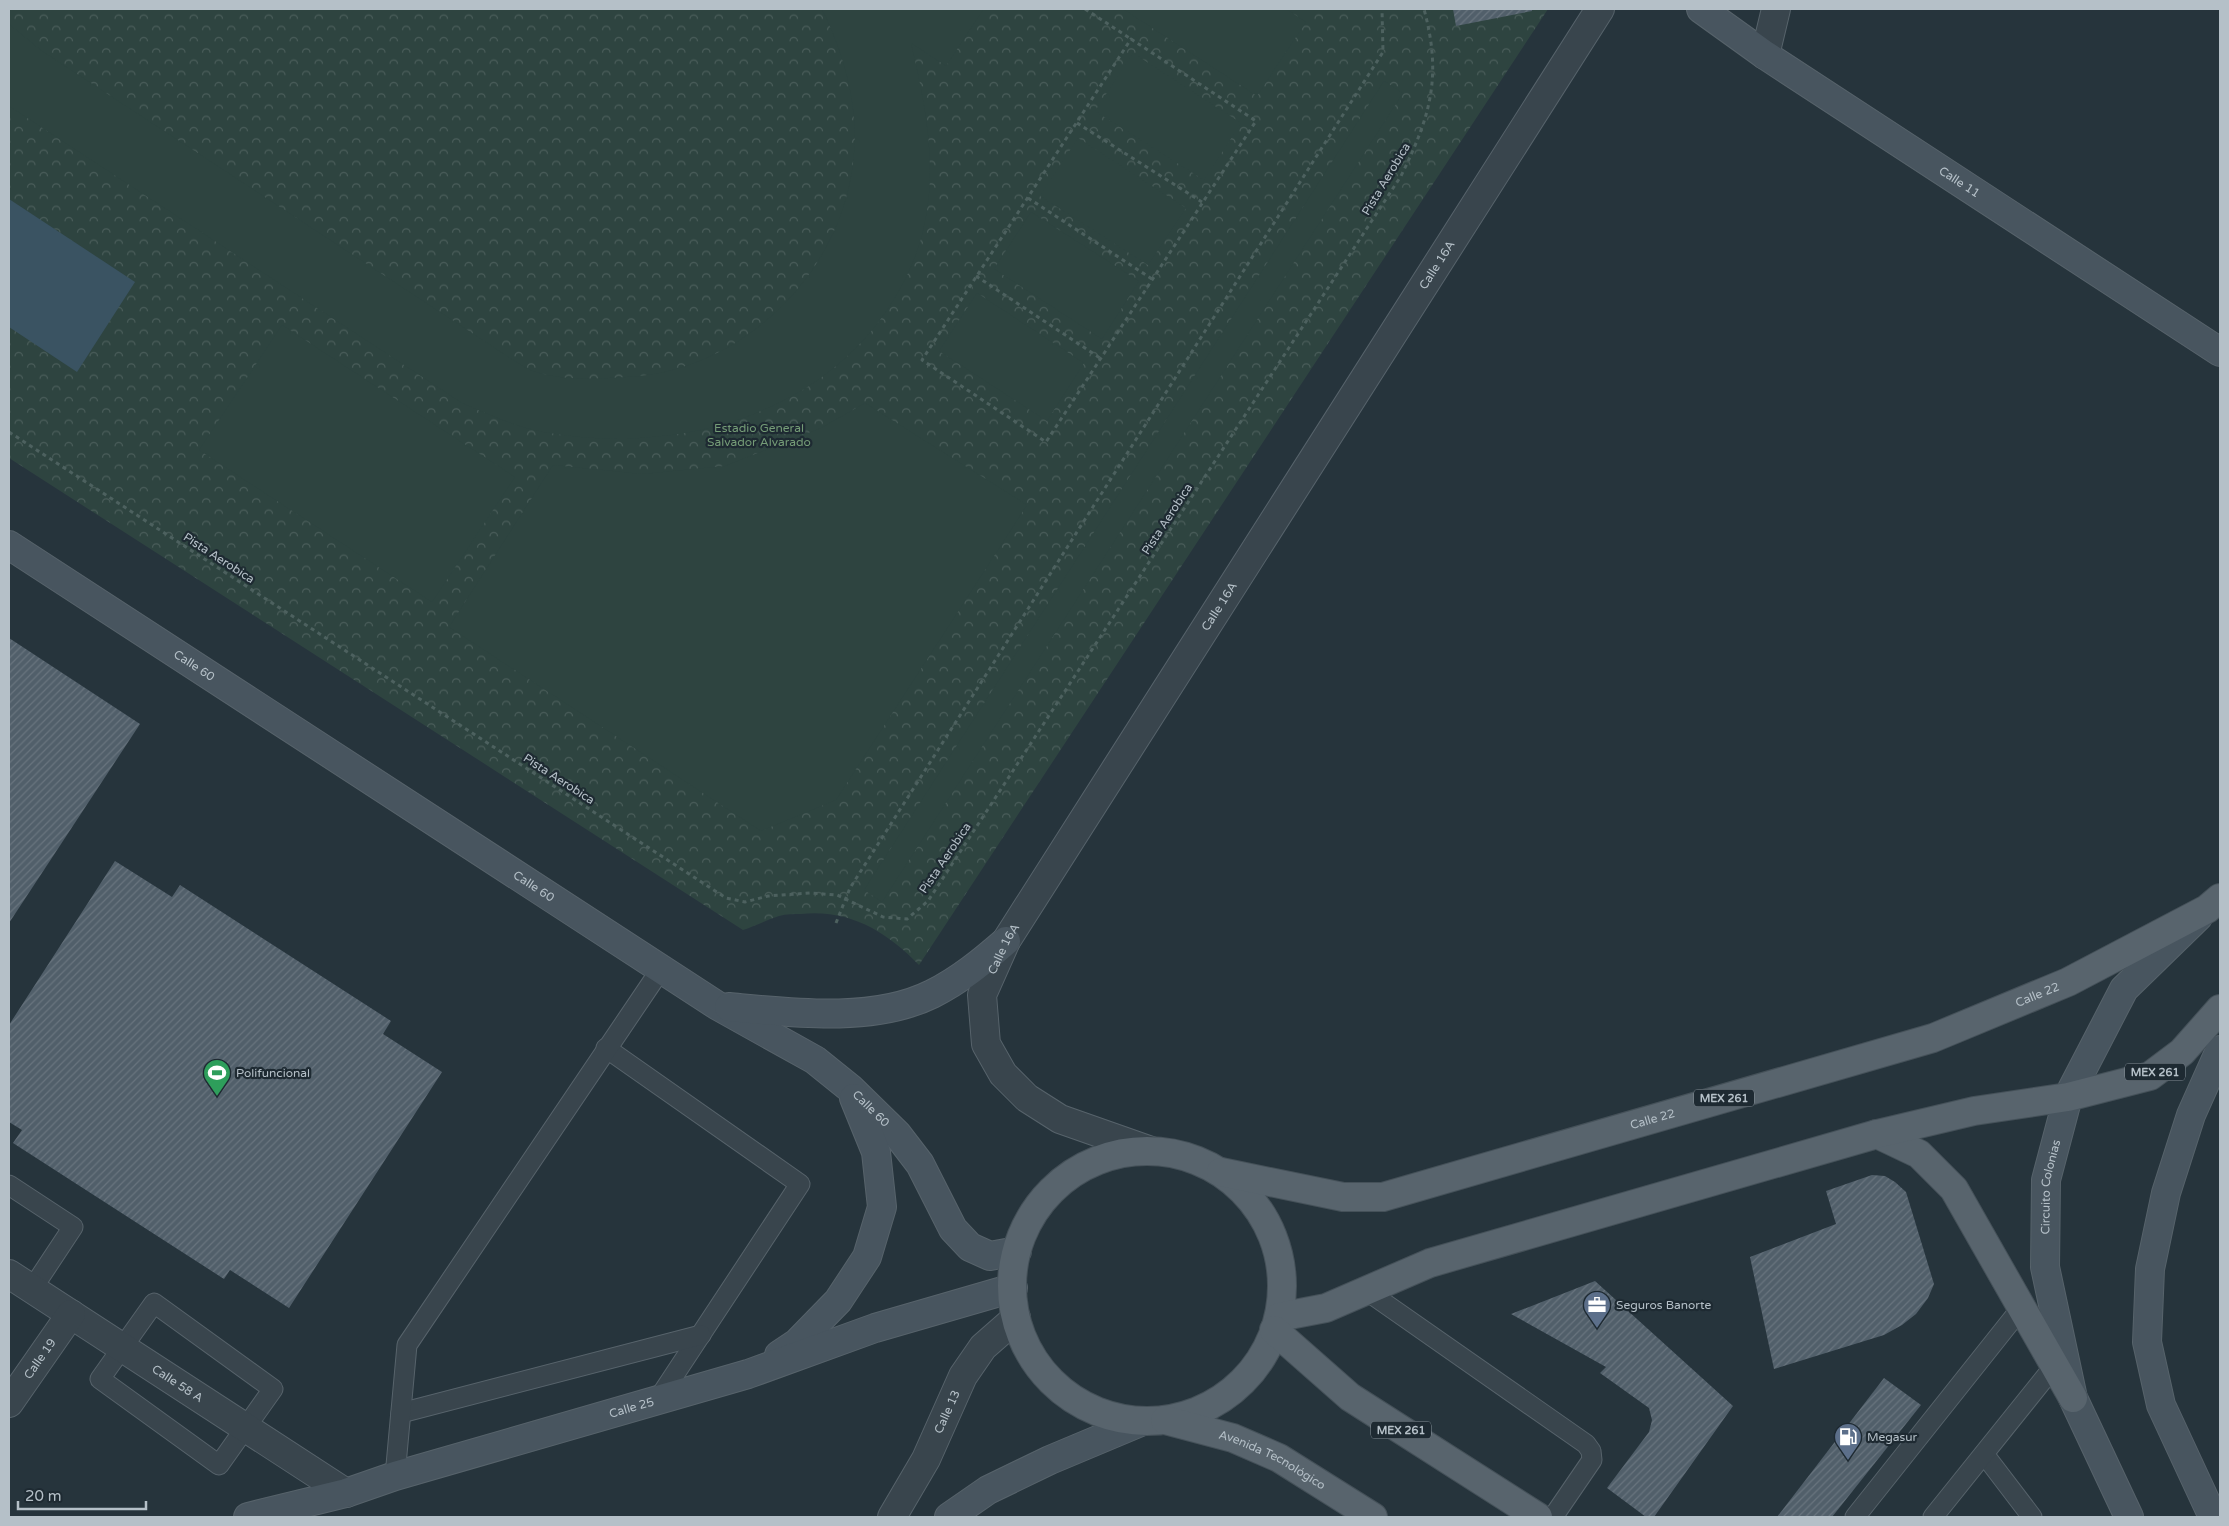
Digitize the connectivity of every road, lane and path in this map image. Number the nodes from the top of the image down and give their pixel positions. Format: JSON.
{"nodes":[{"id":1,"x":1085,"y":9,"type":"edge"},
{"id":2,"x":1382,"y":9,"type":"edge"},
{"id":3,"x":1424,"y":9,"type":"edge"},
{"id":4,"x":1600,"y":9,"type":"edge"},
{"id":5,"x":1701,"y":9,"type":"edge"},
{"id":6,"x":1776,"y":9,"type":"edge"},
{"id":7,"x":1131,"y":39,"type":"junction"},
{"id":8,"x":1765,"y":55,"type":"junction"},
{"id":9,"x":1077,"y":123,"type":"junction"},
{"id":10,"x":1028,"y":198,"type":"junction"},
{"id":11,"x":1202,"y":202,"type":"junction"},
{"id":12,"x":976,"y":276,"type":"junction"},
{"id":13,"x":1152,"y":279,"type":"junction"},
{"id":14,"x":2220,"y":352,"type":"edge"},
{"id":15,"x":1100,"y":358,"type":"junction"},
{"id":16,"x":9,"y":432,"type":"edge"},
{"id":17,"x":9,"y":545,"type":"edge"},
{"id":18,"x":845,"y":899,"type":"junction"},
{"id":19,"x":2213,"y":904,"type":"edge"},
{"id":20,"x":836,"y":923,"type":"dead end"},
{"id":21,"x":1006,"y":941,"type":"junction"},
{"id":22,"x":661,"y":970,"type":"junction"},
{"id":23,"x":718,"y":1006,"type":"junction"},
{"id":24,"x":2220,"y":1009,"type":"edge"},
{"id":25,"x":606,"y":1048,"type":"junction"},
{"id":26,"x":2218,"y":1057,"type":"edge"},
{"id":27,"x":851,"y":1089,"type":"junction"},
{"id":28,"x":2068,"y":1097,"type":"junction"},
{"id":29,"x":1877,"y":1134,"type":"junction"},
{"id":30,"x":1151,"y":1151,"type":"junction"},
{"id":31,"x":1221,"y":1172,"type":"junction"},
{"id":32,"x":9,"y":1185,"type":"edge"},
{"id":33,"x":1017,"y":1251,"type":"junction"},
{"id":34,"x":9,"y":1274,"type":"edge"},
{"id":35,"x":1013,"y":1288,"type":"junction"},
{"id":36,"x":32,"y":1289,"type":"junction"},
{"id":37,"x":1367,"y":1291,"type":"junction"},
{"id":38,"x":2022,"y":1307,"type":"junction"},
{"id":39,"x":71,"y":1314,"type":"junction"},
{"id":40,"x":1016,"y":1318,"type":"junction"},
{"id":41,"x":1276,"y":1323,"type":"junction"},
{"id":42,"x":701,"y":1335,"type":"junction"},
{"id":43,"x":123,"y":1348,"type":"junction"},
{"id":44,"x":2055,"y":1365,"type":"junction"},
{"id":45,"x":748,"y":1374,"type":"junction"},
{"id":46,"x":2073,"y":1398,"type":"junction"},
{"id":47,"x":657,"y":1400,"type":"junction"},
{"id":48,"x":9,"y":1403,"type":"edge"},
{"id":49,"x":401,"y":1413,"type":"junction"},
{"id":50,"x":1153,"y":1420,"type":"junction"},
{"id":51,"x":245,"y":1428,"type":"junction"},
{"id":52,"x":1984,"y":1454,"type":"junction"},
{"id":53,"x":395,"y":1476,"type":"junction"},
{"id":54,"x":346,"y":1494,"type":"junction"},
{"id":55,"x":248,"y":1517,"type":"edge"},
{"id":56,"x":892,"y":1517,"type":"edge"},
{"id":57,"x":949,"y":1517,"type":"edge"},
{"id":58,"x":1373,"y":1517,"type":"edge"},
{"id":59,"x":1538,"y":1517,"type":"edge"},
{"id":60,"x":1553,"y":1517,"type":"edge"},
{"id":61,"x":1855,"y":1517,"type":"edge"},
{"id":62,"x":1933,"y":1517,"type":"edge"},
{"id":63,"x":2032,"y":1517,"type":"edge"},
{"id":64,"x":2129,"y":1517,"type":"edge"},
{"id":65,"x":2213,"y":1517,"type":"edge"}],
"edges":[{"from":1,"to":7,"type":"path"},
{"from":2,"to":18,"type":"path"},
{"from":3,"to":18,"type":"path","name":"Pista Aerobica"},
{"from":4,"to":21,"type":"street","name":"Calle 16A"},
{"from":5,"to":8,"type":"main road","name":"Calle 11"},
{"from":6,"to":8,"type":"street"},
{"from":7,"to":9,"type":"path"},
{"from":7,"to":11,"type":"path"},
{"from":8,"to":14,"type":"main road","name":"Calle 11"},
{"from":9,"to":10,"type":"path"},
{"from":9,"to":11,"type":"path"},
{"from":10,"to":12,"type":"path"},
{"from":10,"to":13,"type":"path"},
{"from":11,"to":13,"type":"path"},
{"from":12,"to":15,"type":"path"},
{"from":12,"to":15,"type":"path"},
{"from":13,"to":15,"type":"path"},
{"from":16,"to":18,"type":"path","name":"Pista Aerobica"},
{"from":17,"to":22,"type":"main road","name":"Calle 60"},
{"from":18,"to":20,"type":"path"},
{"from":19,"to":28,"type":"main road","name":"Circuito Colonias","number":"MEX 261"},
{"from":19,"to":31,"type":"main road","name":"Calle 22","number":"MEX 261"},
{"from":21,"to":23,"type":"main road"},
{"from":21,"to":30,"type":"street","name":"Calle 16A"},
{"from":22,"to":23,"type":"main road","name":"Calle 60"},
{"from":22,"to":25,"type":"lane"},
{"from":23,"to":27,"type":"main road","name":"Calle 60"},
{"from":24,"to":28,"type":"main road","number":"MEX 261"},
{"from":25,"to":42,"type":"lane"},
{"from":25,"to":49,"type":"lane"},
{"from":26,"to":65,"type":"main road"},
{"from":27,"to":33,"type":"main road","name":"Calle 60"},
{"from":27,"to":45,"type":"main road"},
{"from":28,"to":29,"type":"main road","number":"MEX 261"},
{"from":28,"to":46,"type":"main road","name":"Circuito Colonias","number":"MEX 261"},
{"from":29,"to":37,"type":"main road","number":"MEX 261"},
{"from":29,"to":38,"type":"main road"},
{"from":30,"to":31,"type":"main road","name":"Avenida Tecnológico"},
{"from":30,"to":33,"type":"main road","name":"Avenida Tecnológico"},
{"from":31,"to":41,"type":"main road"},
{"from":32,"to":36,"type":"lane"},
{"from":33,"to":35,"type":"main road","name":"Avenida Tecnológico"},
{"from":34,"to":36,"type":"street","name":"Calle 58 A"},
{"from":35,"to":40,"type":"main road","name":"Avenida Tecnológico"},
{"from":35,"to":45,"type":"main road","name":"Calle 25"},
{"from":36,"to":39,"type":"street","name":"Calle 58 A"},
{"from":37,"to":41,"type":"main road","number":"MEX 261"},
{"from":37,"to":60,"type":"lane"},
{"from":38,"to":44,"type":"main road"},
{"from":38,"to":61,"type":"lane"},
{"from":39,"to":43,"type":"street","name":"Calle 58 A"},
{"from":39,"to":48,"type":"street","name":"Calle 19"},
{"from":40,"to":50,"type":"main road","name":"Avenida Tecnológico"},
{"from":40,"to":56,"type":"street","name":"Calle 13"},
{"from":41,"to":50,"type":"main road"},
{"from":41,"to":59,"type":"main road","number":"MEX 261"},
{"from":42,"to":47,"type":"lane"},
{"from":42,"to":49,"type":"lane"},
{"from":43,"to":51,"type":"street","name":"Calle 58 A"},
{"from":43,"to":51,"type":"lane"},
{"from":43,"to":51,"type":"lane"},
{"from":44,"to":46,"type":"main road"},
{"from":44,"to":52,"type":"lane"},
{"from":45,"to":47,"type":"main road","name":"Calle 25"},
{"from":46,"to":64,"type":"main road","name":"Circuito Colonias","number":"MEX 261"},
{"from":47,"to":53,"type":"main road","name":"Calle 25"},
{"from":49,"to":53,"type":"lane"},
{"from":50,"to":57,"type":"main road"},
{"from":50,"to":58,"type":"main road","name":"Avenida Tecnológico"},
{"from":51,"to":54,"type":"street","name":"Calle 58 A"},
{"from":52,"to":62,"type":"lane"},
{"from":52,"to":63,"type":"lane"},
{"from":53,"to":54,"type":"main road","name":"Calle 25"},
{"from":54,"to":55,"type":"main road","name":"Calle 25"}]}
